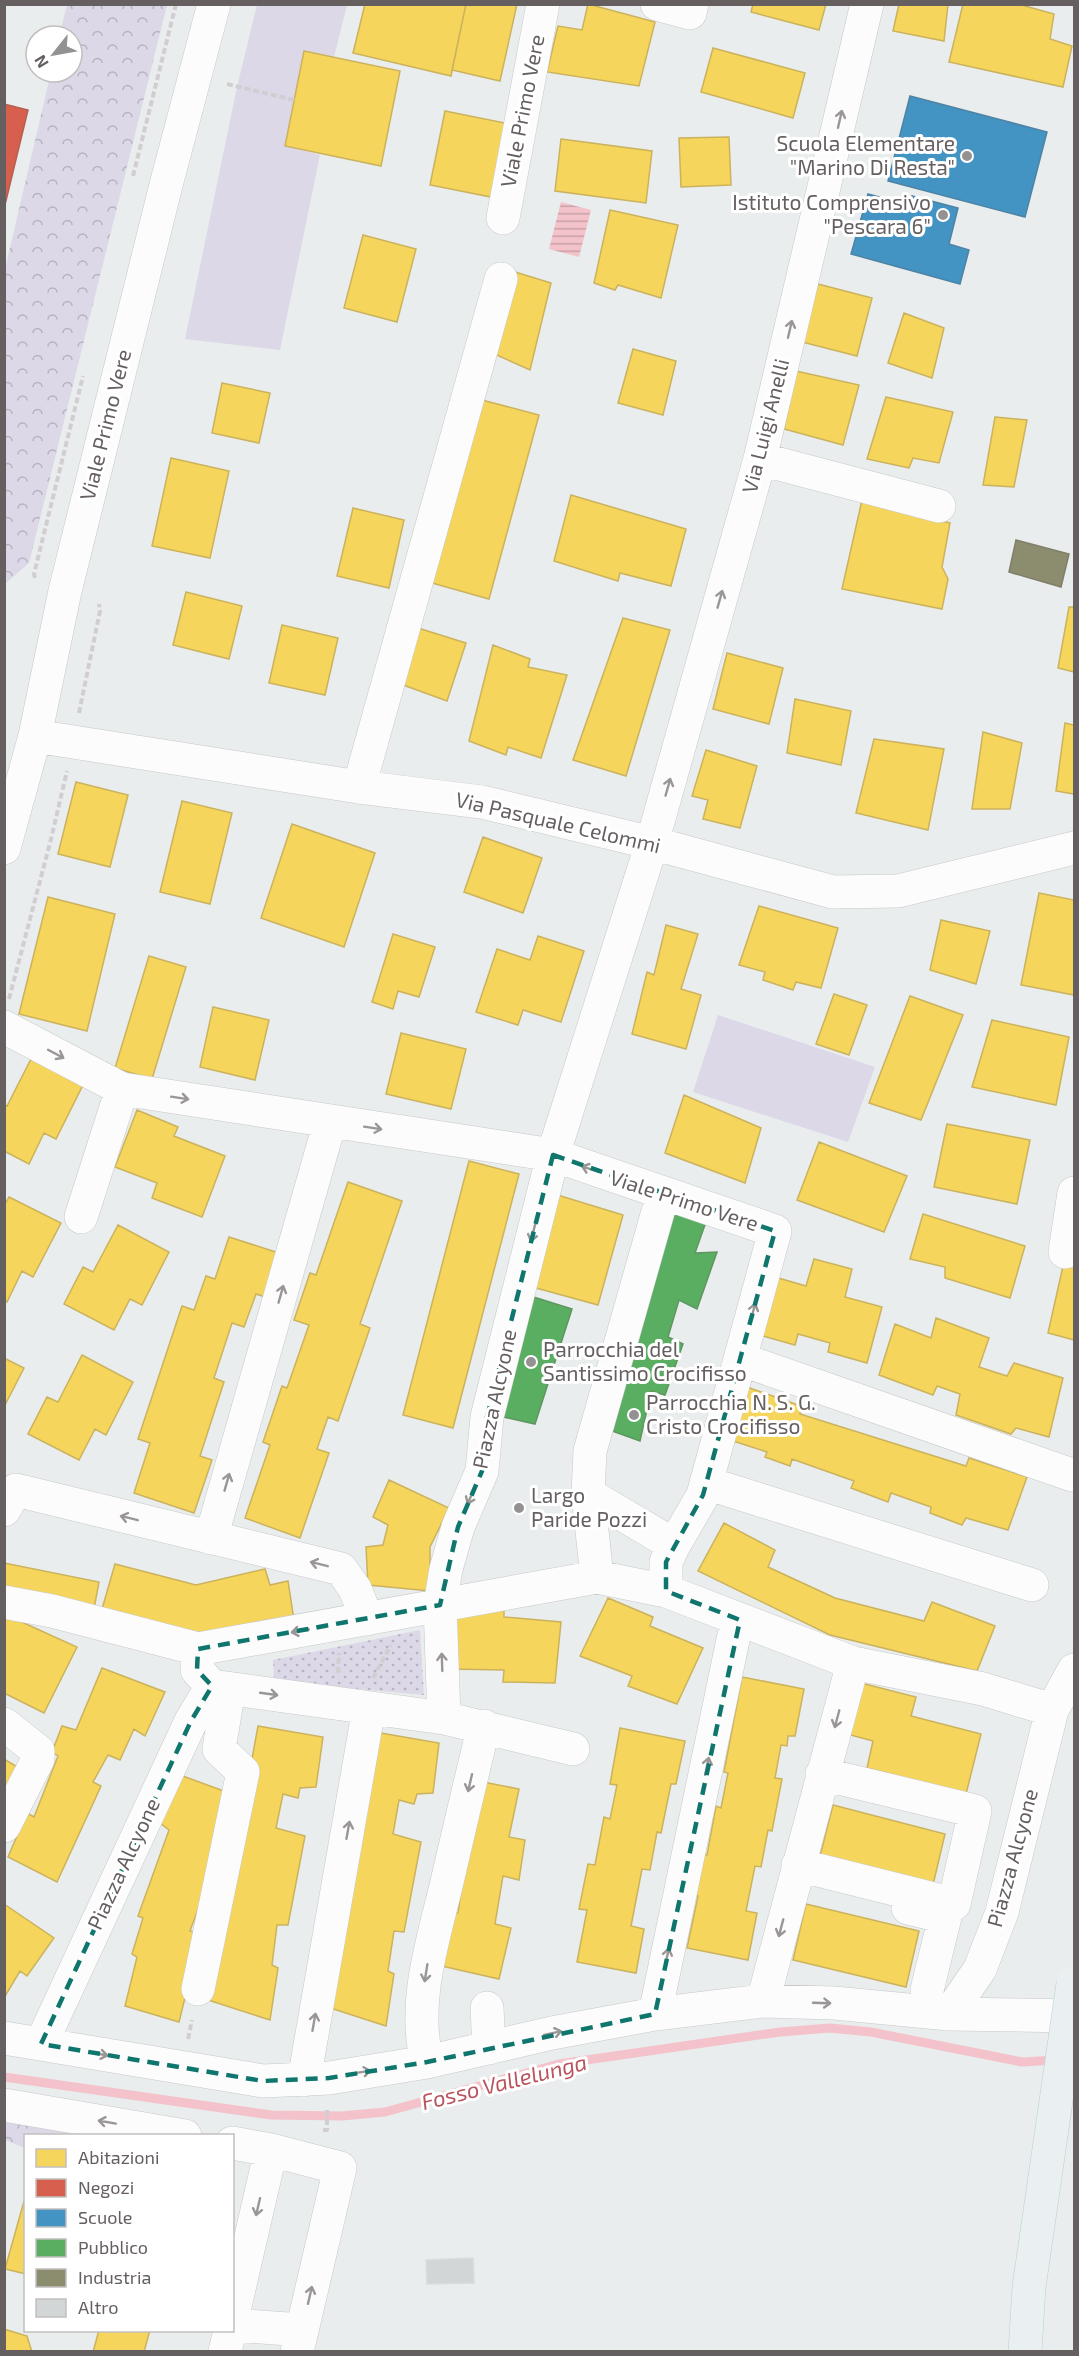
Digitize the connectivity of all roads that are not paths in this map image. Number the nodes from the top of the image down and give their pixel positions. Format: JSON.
{"nodes":[{"id":1,"x":214,"y":4,"type":"edge"},
{"id":2,"x":543,"y":4,"type":"edge"},
{"id":3,"x":657,"y":4,"type":"edge"},
{"id":4,"x":692,"y":4,"type":"edge"},
{"id":5,"x":867,"y":4,"type":"edge"},
{"id":6,"x":503,"y":218,"type":"dead end"},
{"id":7,"x":501,"y":279,"type":"dead end"},
{"id":8,"x":760,"y":459,"type":"junction"},
{"id":9,"x":939,"y":506,"type":"dead end"},
{"id":10,"x":35,"y":736,"type":"junction"},
{"id":11,"x":359,"y":787,"type":"junction"},
{"id":12,"x":652,"y":843,"type":"junction"},
{"id":13,"x":4,"y":848,"type":"edge"},
{"id":14,"x":1074,"y":848,"type":"edge"},
{"id":15,"x":6,"y":1017,"type":"edge"},
{"id":16,"x":122,"y":1089,"type":"junction"},
{"id":17,"x":330,"y":1122,"type":"junction"},
{"id":18,"x":553,"y":1155,"type":"junction"},
{"id":19,"x":1074,"y":1193,"type":"edge"},
{"id":20,"x":663,"y":1194,"type":"junction"},
{"id":21,"x":81,"y":1217,"type":"dead end"},
{"id":22,"x":1065,"y":1252,"type":"dead end"},
{"id":23,"x":740,"y":1359,"type":"junction"},
{"id":24,"x":1072,"y":1475,"type":"dead end"},
{"id":25,"x":706,"y":1483,"type":"junction"},
{"id":26,"x":588,"y":1494,"type":"junction"},
{"id":27,"x":4,"y":1509,"type":"edge"},
{"id":28,"x":211,"y":1538,"type":"junction"},
{"id":29,"x":674,"y":1545,"type":"junction"},
{"id":30,"x":597,"y":1577,"type":"junction"},
{"id":31,"x":1032,"y":1585,"type":"dead end"},
{"id":32,"x":666,"y":1591,"type":"junction"},
{"id":33,"x":4,"y":1602,"type":"edge"},
{"id":34,"x":440,"y":1605,"type":"junction"},
{"id":35,"x":367,"y":1619,"type":"junction"},
{"id":36,"x":740,"y":1620,"type":"junction"},
{"id":37,"x":198,"y":1649,"type":"junction"},
{"id":38,"x":853,"y":1663,"type":"junction"},
{"id":39,"x":1074,"y":1670,"type":"edge"},
{"id":40,"x":220,"y":1688,"type":"junction"},
{"id":41,"x":370,"y":1694,"type":"junction"},
{"id":42,"x":1052,"y":1710,"type":"junction"},
{"id":43,"x":444,"y":1718,"type":"junction"},
{"id":44,"x":4,"y":1724,"type":"edge"},
{"id":45,"x":484,"y":1726,"type":"junction"},
{"id":46,"x":573,"y":1749,"type":"dead end"},
{"id":47,"x":822,"y":1774,"type":"junction"},
{"id":48,"x":4,"y":1827,"type":"edge"},
{"id":49,"x":796,"y":1872,"type":"junction"},
{"id":50,"x":1073,"y":1984,"type":"dead end"},
{"id":51,"x":198,"y":1989,"type":"road end"},
{"id":52,"x":927,"y":1990,"type":"dead end"},
{"id":53,"x":763,"y":2001,"type":"junction"},
{"id":54,"x":487,"y":2008,"type":"dead end"},
{"id":55,"x":656,"y":2014,"type":"junction"},
{"id":56,"x":949,"y":2014,"type":"junction"},
{"id":57,"x":1074,"y":2016,"type":"edge"},
{"id":58,"x":4,"y":2038,"type":"edge"},
{"id":59,"x":41,"y":2044,"type":"junction"},
{"id":60,"x":489,"y":2048,"type":"junction"},
{"id":61,"x":427,"y":2062,"type":"junction"},
{"id":62,"x":304,"y":2080,"type":"junction"},
{"id":63,"x":4,"y":2105,"type":"edge"},
{"id":64,"x":174,"y":2134,"type":"edge"},
{"id":65,"x":234,"y":2144,"type":"edge"},
{"id":66,"x":271,"y":2150,"type":"junction"},
{"id":67,"x":234,"y":2310,"type":"edge"},
{"id":68,"x":234,"y":2325,"type":"edge"},
{"id":69,"x":230,"y":2332,"type":"edge"},
{"id":70,"x":299,"y":2341,"type":"edge"},
{"id":71,"x":225,"y":2352,"type":"edge"},
{"id":72,"x":1025,"y":2352,"type":"edge"}],
"edges":[{"from":1,"to":10,"type":"street","name":"Viale Primo Vere"},
{"from":2,"to":6,"type":"street","name":"Viale Primo Vere"},
{"from":3,"to":4,"type":"street"},
{"from":8,"to":5,"type":"street","name":"Via Luigi Anelli","one_way":true},
{"from":7,"to":11,"type":"street"},
{"from":8,"to":9,"type":"street"},
{"from":12,"to":8,"type":"street","name":"Via Luigi Anelli","one_way":true},
{"from":10,"to":11,"type":"street","name":"Via Pasquale Celommi"},
{"from":10,"to":13,"type":"street","name":"Viale Primo Vere"},
{"from":11,"to":12,"type":"street","name":"Via Pasquale Celommi"},
{"from":12,"to":14,"type":"street","name":"Via Pasquale Celommi"},
{"from":12,"to":18,"type":"street","name":"Piazza Alcyone"},
{"from":15,"to":16,"type":"street","one_way":true},
{"from":16,"to":17,"type":"street","one_way":true},
{"from":16,"to":21,"type":"street"},
{"from":17,"to":18,"type":"street","one_way":true},
{"from":28,"to":17,"type":"street","one_way":true},
{"from":20,"to":18,"type":"street","name":"Viale Primo Vere","one_way":true},
{"from":18,"to":34,"type":"street","name":"Piazza Alcyone","one_way":true},
{"from":19,"to":22,"type":"street"},
{"from":23,"to":20,"type":"street","name":"Viale Primo Vere","one_way":true},
{"from":20,"to":26,"type":"street"},
{"from":23,"to":24,"type":"street"},
{"from":23,"to":25,"type":"street","name":"Viale Primo Vere"},
{"from":25,"to":29,"type":"street","name":"Viale Primo Vere"},
{"from":25,"to":31,"type":"street"},
{"from":26,"to":29,"type":"street"},
{"from":26,"to":30,"type":"street"},
{"from":28,"to":27,"type":"street","one_way":true},
{"from":35,"to":28,"type":"street","one_way":true},
{"from":29,"to":32,"type":"street"},
{"from":30,"to":32,"type":"street"},
{"from":30,"to":34,"type":"street"},
{"from":32,"to":36,"type":"street"},
{"from":33,"to":37,"type":"street"},
{"from":34,"to":35,"type":"street"},
{"from":43,"to":34,"type":"street","name":"Piazza Alcyone","one_way":true},
{"from":35,"to":37,"type":"street","one_way":true},
{"from":36,"to":38,"type":"street"},
{"from":55,"to":36,"type":"street","one_way":true},
{"from":37,"to":40,"type":"street"},
{"from":38,"to":42,"type":"street"},
{"from":38,"to":47,"type":"street","one_way":true},
{"from":39,"to":42,"type":"street","name":"Piazza Alcyone"},
{"from":40,"to":41,"type":"street","one_way":true},
{"from":40,"to":51,"type":"street"},
{"from":40,"to":59,"type":"street","name":"Piazza Alcyone"},
{"from":41,"to":43,"type":"street"},
{"from":62,"to":41,"type":"street","one_way":true},
{"from":42,"to":56,"type":"street","name":"Piazza Alcyone"},
{"from":43,"to":45,"type":"street"},
{"from":44,"to":48,"type":"street"},
{"from":45,"to":46,"type":"street"},
{"from":45,"to":61,"type":"street","one_way":true},
{"from":47,"to":49,"type":"street"},
{"from":47,"to":49,"type":"street"},
{"from":49,"to":52,"type":"street"},
{"from":49,"to":53,"type":"street","one_way":true},
{"from":50,"to":72,"type":"main road","bridge":true},
{"from":53,"to":55,"type":"street"},
{"from":53,"to":56,"type":"street","one_way":true},
{"from":54,"to":60,"type":"street"},
{"from":60,"to":55,"type":"street","one_way":true},
{"from":56,"to":57,"type":"street"},
{"from":58,"to":59,"type":"street"},
{"from":59,"to":62,"type":"street","one_way":true},
{"from":60,"to":61,"type":"street"},
{"from":62,"to":61,"type":"street","one_way":true},
{"from":64,"to":63,"type":"street","one_way":true},
{"from":65,"to":66,"type":"street"},
{"from":66,"to":67,"type":"street","one_way":true},
{"from":70,"to":66,"type":"street","one_way":true},
{"from":68,"to":70,"type":"street"},
{"from":69,"to":71,"type":"street"}]}
